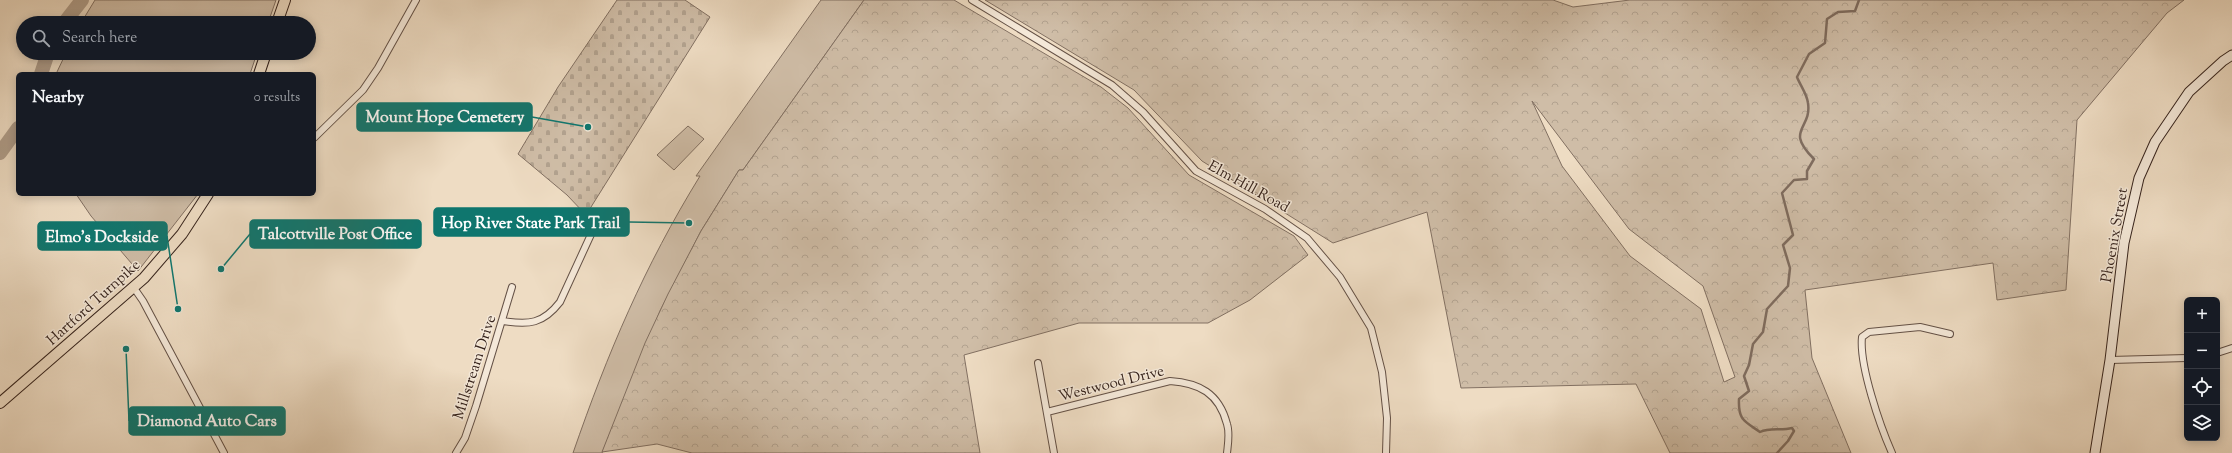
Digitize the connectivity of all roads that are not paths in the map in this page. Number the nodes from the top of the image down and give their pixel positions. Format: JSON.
{"nodes":[{"id":1,"x":284,"y":0,"type":"edge"},
{"id":2,"x":416,"y":0,"type":"edge"},
{"id":3,"x":972,"y":0,"type":"edge"},
{"id":4,"x":278,"y":16,"type":"edge"},
{"id":5,"x":2232,"y":55,"type":"edge"},
{"id":6,"x":264,"y":60,"type":"edge"},
{"id":7,"x":260,"y":72,"type":"edge"},
{"id":8,"x":316,"y":136,"type":"edge"},
{"id":9,"x":207,"y":196,"type":"edge"},
{"id":10,"x":599,"y":217,"type":"dead end"},
{"id":11,"x":512,"y":287,"type":"dead end"},
{"id":12,"x":134,"y":288,"type":"junction"},
{"id":13,"x":503,"y":320,"type":"junction"},
{"id":14,"x":1950,"y":334,"type":"dead end"},
{"id":15,"x":2232,"y":348,"type":"edge"},
{"id":16,"x":2220,"y":352,"type":"edge"},
{"id":17,"x":2184,"y":358,"type":"edge"},
{"id":18,"x":2110,"y":360,"type":"junction"},
{"id":19,"x":1038,"y":363,"type":"dead end"},
{"id":20,"x":0,"y":403,"type":"edge"},
{"id":21,"x":1047,"y":412,"type":"junction"},
{"id":22,"x":222,"y":452,"type":"edge"},
{"id":23,"x":456,"y":453,"type":"edge"},
{"id":24,"x":1054,"y":453,"type":"edge"},
{"id":25,"x":1228,"y":453,"type":"edge"},
{"id":26,"x":1386,"y":453,"type":"edge"},
{"id":27,"x":1892,"y":453,"type":"edge"},
{"id":28,"x":2095,"y":453,"type":"edge"}],
"edges":[{"from":1,"to":4,"type":"main road"},
{"from":2,"to":8,"type":"street"},
{"from":3,"to":26,"type":"street","name":"Elm Hill Road"},
{"from":5,"to":18,"type":"street","name":"Phoenix Street"},
{"from":6,"to":7,"type":"main road"},
{"from":9,"to":12,"type":"main road","name":"Hartford Turnpike"},
{"from":10,"to":13,"type":"street"},
{"from":11,"to":13,"type":"street","name":"Millstream Drive"},
{"from":12,"to":20,"type":"main road","name":"Hartford Turnpike"},
{"from":12,"to":22,"type":"street"},
{"from":13,"to":23,"type":"street","name":"Millstream Drive"},
{"from":14,"to":27,"type":"street"},
{"from":15,"to":16,"type":"street"},
{"from":17,"to":18,"type":"street"},
{"from":18,"to":28,"type":"street","name":"Phoenix Street"},
{"from":19,"to":21,"type":"street"},
{"from":21,"to":24,"type":"street"},
{"from":21,"to":25,"type":"street","name":"Westwood Drive"}]}
